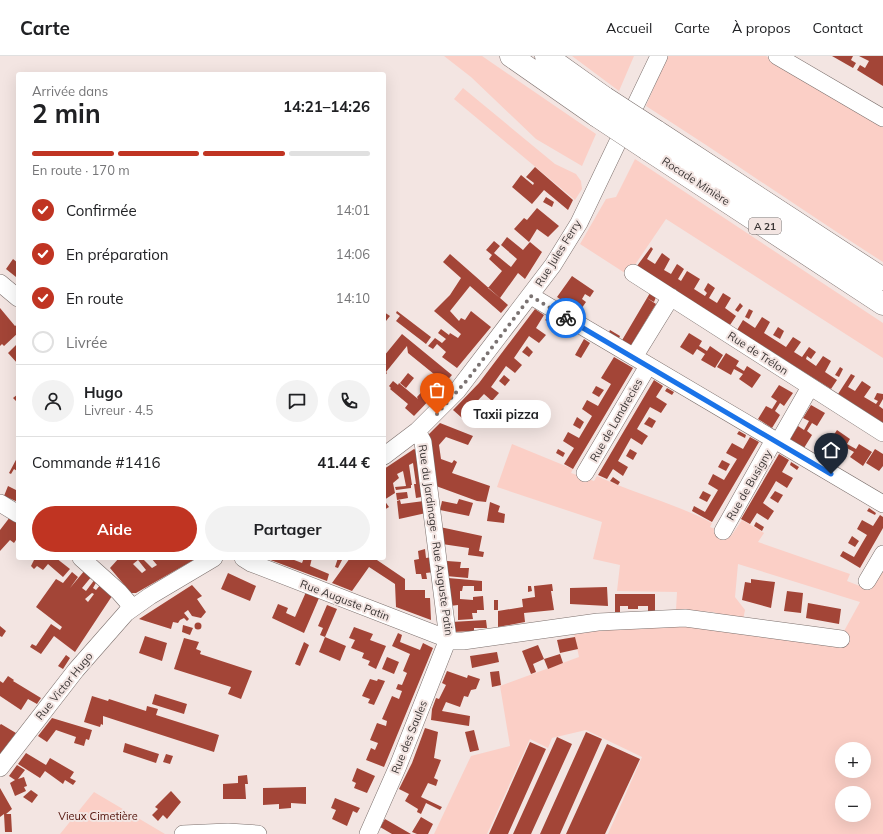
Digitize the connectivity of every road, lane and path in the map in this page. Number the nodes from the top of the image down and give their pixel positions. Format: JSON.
{"nodes":[{"id":1,"x":511,"y":56,"type":"edge"},
{"id":2,"x":546,"y":56,"type":"edge"},
{"id":3,"x":659,"y":56,"type":"edge"},
{"id":4,"x":777,"y":56,"type":"edge"},
{"id":5,"x":601,"y":107,"type":"junction"},
{"id":6,"x":883,"y":118,"type":"edge"},
{"id":7,"x":652,"y":140,"type":"junction"},
{"id":8,"x":633,"y":273,"type":"dead end"},
{"id":9,"x":883,"y":279,"type":"edge"},
{"id":10,"x":0,"y":283,"type":"edge"},
{"id":11,"x":16,"y":296,"type":"edge"},
{"id":12,"x":531,"y":296,"type":"junction"},
{"id":13,"x":671,"y":297,"type":"junction"},
{"id":14,"x":883,"y":304,"type":"edge"},
{"id":15,"x":641,"y":362,"type":"junction"},
{"id":16,"x":810,"y":387,"type":"junction"},
{"id":17,"x":417,"y":432,"type":"junction"},
{"id":18,"x":883,"y":433,"type":"edge"},
{"id":19,"x":776,"y":442,"type":"junction"},
{"id":20,"x":386,"y":455,"type":"edge"},
{"id":21,"x":585,"y":473,"type":"dead end"},
{"id":22,"x":0,"y":503,"type":"edge"},
{"id":23,"x":883,"y":504,"type":"edge"},
{"id":24,"x":16,"y":513,"type":"edge"},
{"id":25,"x":723,"y":530,"type":"dead end"},
{"id":26,"x":883,"y":554,"type":"edge"},
{"id":27,"x":83,"y":560,"type":"edge"},
{"id":28,"x":211,"y":560,"type":"edge"},
{"id":29,"x":246,"y":560,"type":"edge"},
{"id":30,"x":867,"y":581,"type":"dead end"},
{"id":31,"x":132,"y":608,"type":"junction"},
{"id":32,"x":448,"y":639,"type":"junction"},
{"id":33,"x":841,"y":639,"type":"dead end"},
{"id":34,"x":0,"y":768,"type":"edge"},
{"id":35,"x":183,"y":834,"type":"edge"},
{"id":36,"x":258,"y":834,"type":"edge"},
{"id":37,"x":368,"y":834,"type":"edge"}],
"edges":[{"from":1,"to":5,"type":"highway","name":"Rocade Minière","number":"A 21"},
{"from":2,"to":5,"type":"highway","name":"Rocade Minière","number":"A 21"},
{"from":3,"to":12,"type":"street","name":"Rue Jules Ferry"},
{"from":4,"to":6,"type":"street"},
{"from":5,"to":7,"type":"highway","name":"Rocade Minière","number":"A 21","bridge":true},
{"from":7,"to":9,"type":"highway","name":"Rocade Minière","number":"A 21"},
{"from":7,"to":14,"type":"highway","name":"Rocade Minière","number":"A 21"},
{"from":8,"to":13,"type":"street","name":"Rue de Trélon"},
{"from":10,"to":11,"type":"street"},
{"from":12,"to":15,"type":"street"},
{"from":12,"to":17,"type":"street","name":"Rue Jules Ferry"},
{"from":13,"to":15,"type":"street","name":"Rue de Landrecies"},
{"from":13,"to":16,"type":"street","name":"Rue de Trélon"},
{"from":15,"to":19,"type":"street"},
{"from":15,"to":21,"type":"street","name":"Rue de Landrecies"},
{"from":16,"to":18,"type":"street","name":"Rue de Trélon"},
{"from":16,"to":19,"type":"street","name":"Rue de Busigny"},
{"from":17,"to":20,"type":"street","name":"Rue Jules Ferry"},
{"from":17,"to":32,"type":"street","name":"Rue du Jardinage - Rue Auguste Patin"},
{"from":19,"to":23,"type":"street"},
{"from":19,"to":25,"type":"street","name":"Rue de Busigny"},
{"from":22,"to":24,"type":"street"},
{"from":26,"to":30,"type":"street"},
{"from":27,"to":31,"type":"street"},
{"from":28,"to":31,"type":"street"},
{"from":29,"to":32,"type":"street","name":"Rue Auguste Patin"},
{"from":31,"to":34,"type":"street","name":"Rue Victor Hugo"},
{"from":32,"to":33,"type":"street","name":"Rue du Jardinage - Rue Auguste Patin"},
{"from":32,"to":37,"type":"street","name":"Rue des Saules"},
{"from":35,"to":36,"type":"street"}]}
